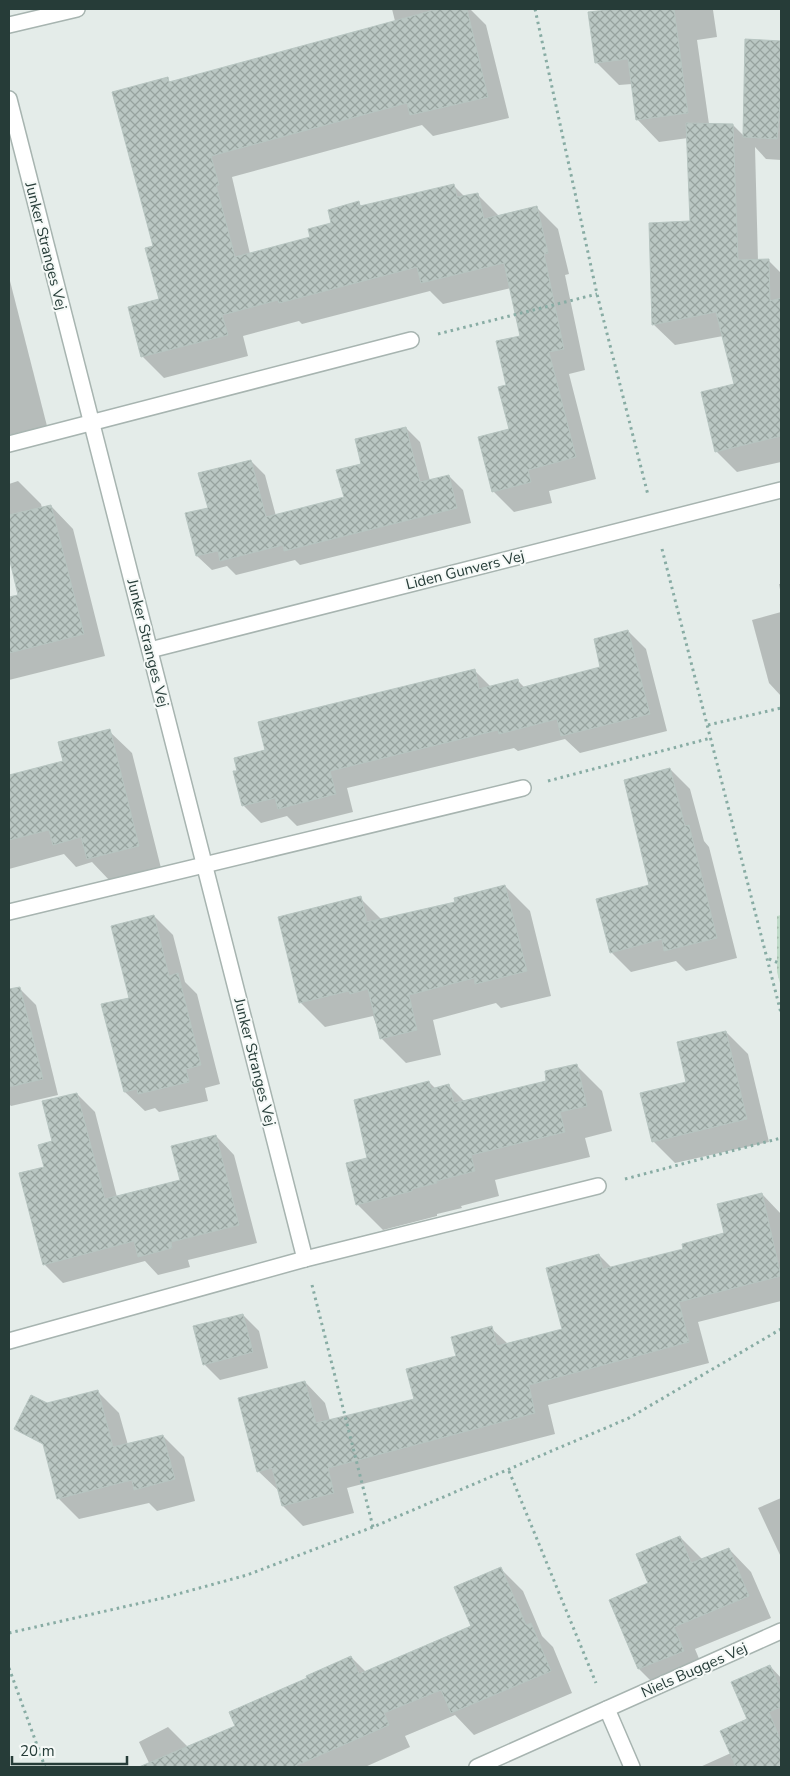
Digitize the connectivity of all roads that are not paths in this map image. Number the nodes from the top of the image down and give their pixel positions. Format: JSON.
{"nodes":[{"id":1,"x":77,"y":9,"type":"edge"},
{"id":2,"x":9,"y":26,"type":"edge"},
{"id":3,"x":9,"y":99,"type":"edge"},
{"id":4,"x":411,"y":340,"type":"road end"},
{"id":5,"x":91,"y":422,"type":"junction"},
{"id":6,"x":9,"y":444,"type":"edge"},
{"id":7,"x":781,"y":490,"type":"edge"},
{"id":8,"x":150,"y":650,"type":"junction"},
{"id":9,"x":524,"y":788,"type":"road end"},
{"id":10,"x":205,"y":865,"type":"junction"},
{"id":11,"x":9,"y":912,"type":"edge"},
{"id":12,"x":598,"y":1186,"type":"road end"},
{"id":13,"x":305,"y":1259,"type":"junction"},
{"id":14,"x":9,"y":1341,"type":"edge"},
{"id":15,"x":781,"y":1631,"type":"edge"},
{"id":16,"x":607,"y":1709,"type":"junction"},
{"id":17,"x":477,"y":1767,"type":"edge"},
{"id":18,"x":632,"y":1767,"type":"edge"}],
"edges":[{"from":1,"to":2,"type":"street"},
{"from":3,"to":5,"type":"street","name":"Junker Stranges Vej"},
{"from":4,"to":5,"type":"street"},
{"from":5,"to":6,"type":"street"},
{"from":5,"to":8,"type":"street","name":"Junker Stranges Vej"},
{"from":7,"to":8,"type":"street","name":"Liden Gunvers Vej"},
{"from":8,"to":10,"type":"street","name":"Junker Stranges Vej"},
{"from":9,"to":10,"type":"street"},
{"from":10,"to":11,"type":"street"},
{"from":10,"to":13,"type":"street","name":"Junker Stranges Vej"},
{"from":12,"to":13,"type":"street"},
{"from":13,"to":14,"type":"street"},
{"from":15,"to":16,"type":"street","name":"Niels Bugges Vej"},
{"from":16,"to":17,"type":"street","name":"Niels Bugges Vej"},
{"from":16,"to":18,"type":"street"}]}
